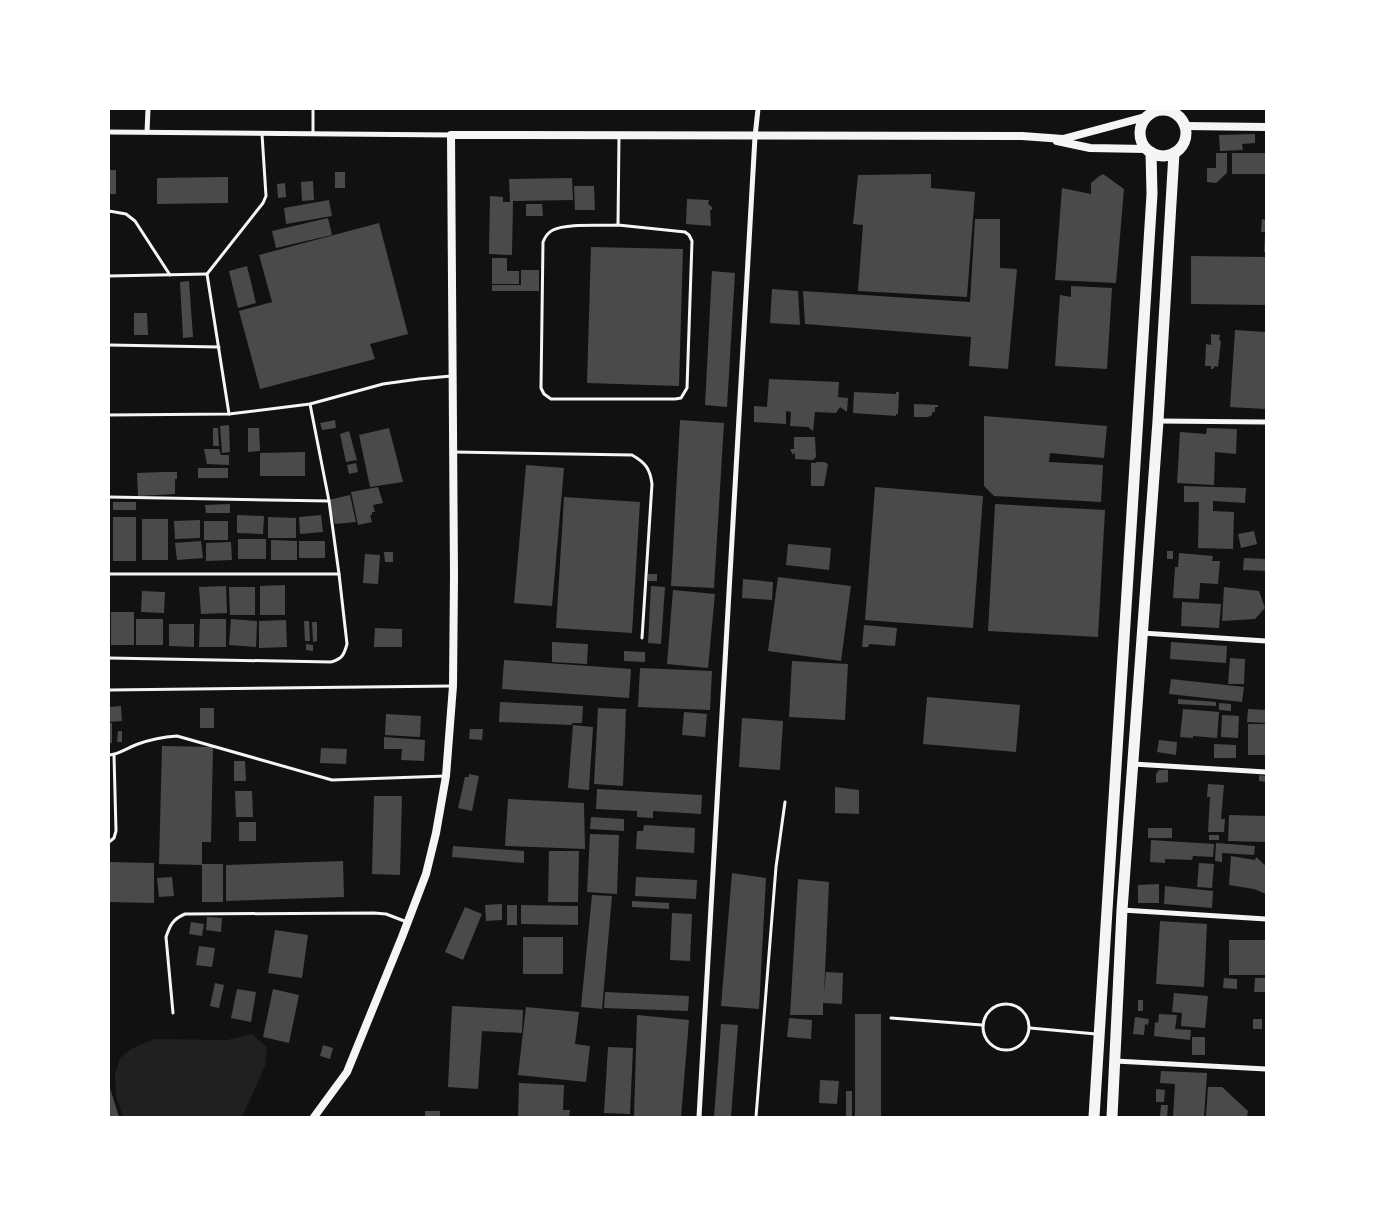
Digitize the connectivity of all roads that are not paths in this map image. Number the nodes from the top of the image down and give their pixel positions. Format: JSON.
{"nodes":[{"id":1,"x":148,"y":109,"type":"edge"},
{"id":2,"x":313,"y":109,"type":"edge"},
{"id":3,"x":758,"y":109,"type":"edge"},
{"id":4,"x":1178,"y":112,"type":"edge"},
{"id":5,"x":1150,"y":113,"type":"edge"},
{"id":6,"x":1185,"y":126,"type":"junction"},
{"id":7,"x":1266,"y":127,"type":"edge"},
{"id":8,"x":109,"y":132,"type":"edge"},
{"id":9,"x":148,"y":132,"type":"junction"},
{"id":10,"x":262,"y":134,"type":"junction"},
{"id":11,"x":313,"y":134,"type":"junction"},
{"id":12,"x":451,"y":135,"type":"junction"},
{"id":13,"x":619,"y":135,"type":"junction"},
{"id":14,"x":755,"y":136,"type":"junction"},
{"id":15,"x":1038,"y":136,"type":"junction"},
{"id":16,"x":1148,"y":151,"type":"junction"},
{"id":17,"x":1174,"y":153,"type":"junction"},
{"id":18,"x":109,"y":211,"type":"edge"},
{"id":19,"x":618,"y":225,"type":"junction"},
{"id":20,"x":207,"y":274,"type":"junction"},
{"id":21,"x":109,"y":276,"type":"edge"},
{"id":22,"x":171,"y":276,"type":"junction"},
{"id":23,"x":109,"y":345,"type":"edge"},
{"id":24,"x":219,"y":347,"type":"junction"},
{"id":25,"x":451,"y":376,"type":"junction"},
{"id":26,"x":310,"y":404,"type":"junction"},
{"id":27,"x":229,"y":414,"type":"junction"},
{"id":28,"x":109,"y":415,"type":"edge"},
{"id":29,"x":1158,"y":421,"type":"junction"},
{"id":30,"x":1266,"y":422,"type":"edge"},
{"id":31,"x":454,"y":452,"type":"junction"},
{"id":32,"x":109,"y":497,"type":"edge"},
{"id":33,"x":329,"y":501,"type":"junction"},
{"id":34,"x":109,"y":574,"type":"edge"},
{"id":35,"x":339,"y":574,"type":"junction"},
{"id":36,"x":1142,"y":633,"type":"junction"},
{"id":37,"x":642,"y":638,"type":"dead end"},
{"id":38,"x":1266,"y":641,"type":"edge"},
{"id":39,"x":109,"y":658,"type":"edge"},
{"id":40,"x":453,"y":686,"type":"junction"},
{"id":41,"x":109,"y":690,"type":"edge"},
{"id":42,"x":109,"y":754,"type":"edge"},
{"id":43,"x":114,"y":754,"type":"junction"},
{"id":44,"x":1132,"y":764,"type":"junction"},
{"id":45,"x":1266,"y":772,"type":"edge"},
{"id":46,"x":446,"y":776,"type":"junction"},
{"id":47,"x":786,"y":802,"type":"dead end"},
{"id":48,"x":109,"y":842,"type":"edge"},
{"id":49,"x":1122,"y":910,"type":"junction"},
{"id":50,"x":1266,"y":918,"type":"edge"},
{"id":51,"x":408,"y":922,"type":"junction"},
{"id":52,"x":173,"y":1013,"type":"dead end"},
{"id":53,"x":891,"y":1018,"type":"dead end"},
{"id":54,"x":982,"y":1025,"type":"junction"},
{"id":55,"x":1030,"y":1028,"type":"junction"},
{"id":56,"x":1099,"y":1035,"type":"junction"},
{"id":57,"x":1114,"y":1061,"type":"junction"},
{"id":58,"x":1266,"y":1069,"type":"edge"},
{"id":59,"x":314,"y":1117,"type":"edge"},
{"id":60,"x":699,"y":1117,"type":"edge"},
{"id":61,"x":756,"y":1117,"type":"edge"},
{"id":62,"x":1094,"y":1117,"type":"edge"},
{"id":63,"x":1112,"y":1117,"type":"edge"}],
"edges":[{"from":1,"to":9,"type":"street"},
{"from":2,"to":11,"type":"lane"},
{"from":3,"to":14,"type":"street"},
{"from":4,"to":5,"type":"highway"},
{"from":4,"to":6,"type":"highway"},
{"from":5,"to":15,"type":"street"},
{"from":5,"to":16,"type":"highway"},
{"from":6,"to":7,"type":"street"},
{"from":6,"to":17,"type":"highway"},
{"from":8,"to":9,"type":"street"},
{"from":9,"to":10,"type":"street"},
{"from":10,"to":11,"type":"street"},
{"from":10,"to":20,"type":"lane"},
{"from":11,"to":12,"type":"street"},
{"from":12,"to":13,"type":"street"},
{"from":12,"to":25,"type":"street"},
{"from":13,"to":14,"type":"street"},
{"from":13,"to":19,"type":"lane"},
{"from":14,"to":15,"type":"street"},
{"from":14,"to":60,"type":"street"},
{"from":15,"to":16,"type":"street"},
{"from":16,"to":17,"type":"highway"},
{"from":16,"to":56,"type":"highway"},
{"from":17,"to":29,"type":"highway"},
{"from":18,"to":22,"type":"lane"},
{"from":19,"to":19,"type":"lane"},
{"from":20,"to":22,"type":"lane"},
{"from":20,"to":24,"type":"lane"},
{"from":21,"to":22,"type":"lane"},
{"from":23,"to":24,"type":"lane"},
{"from":24,"to":27,"type":"lane"},
{"from":25,"to":26,"type":"lane"},
{"from":25,"to":31,"type":"street"},
{"from":26,"to":27,"type":"lane"},
{"from":26,"to":33,"type":"lane"},
{"from":27,"to":28,"type":"lane"},
{"from":29,"to":30,"type":"street"},
{"from":29,"to":36,"type":"highway"},
{"from":31,"to":37,"type":"lane"},
{"from":31,"to":40,"type":"street"},
{"from":32,"to":33,"type":"lane"},
{"from":33,"to":35,"type":"lane"},
{"from":34,"to":35,"type":"lane"},
{"from":35,"to":39,"type":"lane"},
{"from":36,"to":38,"type":"street"},
{"from":36,"to":44,"type":"highway"},
{"from":40,"to":41,"type":"lane"},
{"from":40,"to":46,"type":"street"},
{"from":42,"to":43,"type":"lane"},
{"from":43,"to":46,"type":"lane"},
{"from":43,"to":48,"type":"lane"},
{"from":44,"to":45,"type":"street"},
{"from":44,"to":49,"type":"highway"},
{"from":46,"to":51,"type":"street"},
{"from":47,"to":61,"type":"lane"},
{"from":49,"to":50,"type":"street"},
{"from":49,"to":57,"type":"highway"},
{"from":51,"to":52,"type":"lane"},
{"from":51,"to":59,"type":"street"},
{"from":53,"to":54,"type":"lane"},
{"from":54,"to":55,"type":"lane"},
{"from":54,"to":55,"type":"lane"},
{"from":55,"to":56,"type":"lane"},
{"from":56,"to":62,"type":"highway"},
{"from":57,"to":58,"type":"street"},
{"from":57,"to":63,"type":"highway"}]}
